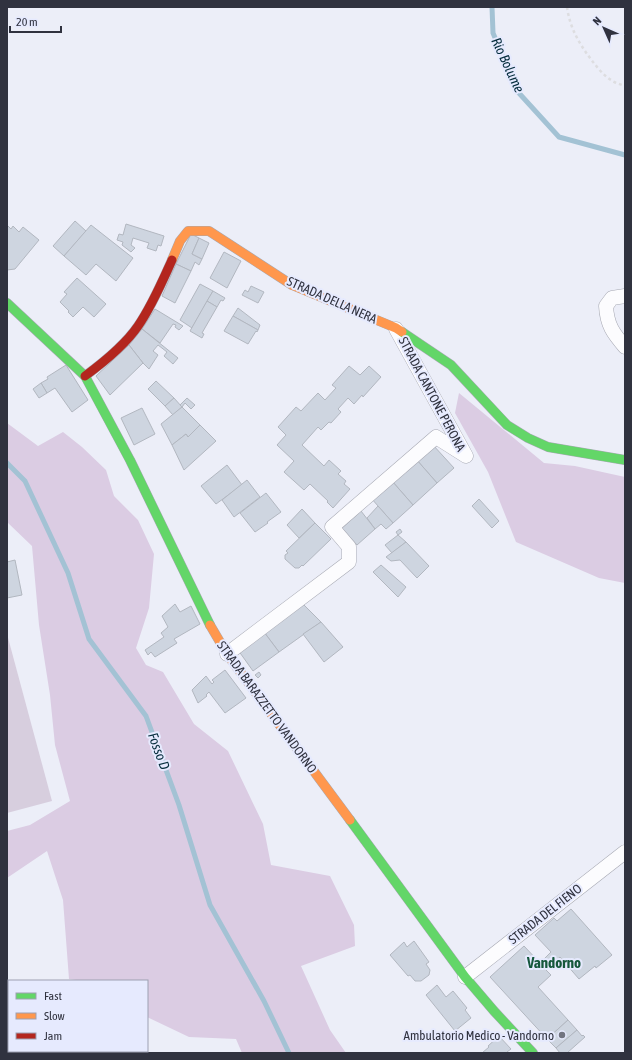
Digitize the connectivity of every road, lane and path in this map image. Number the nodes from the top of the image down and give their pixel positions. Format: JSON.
{"nodes":[{"id":1,"x":567,"y":7,"type":"edge"},
{"id":2,"x":625,"y":86,"type":"edge"},
{"id":3,"x":625,"y":296,"type":"edge"},
{"id":4,"x":7,"y":303,"type":"edge"},
{"id":5,"x":396,"y":328,"type":"junction"},
{"id":6,"x":625,"y":347,"type":"edge"},
{"id":7,"x":85,"y":376,"type":"junction"},
{"id":8,"x":625,"y":460,"type":"edge"},
{"id":9,"x":227,"y":654,"type":"junction"},
{"id":10,"x":625,"y":852,"type":"edge"},
{"id":11,"x":466,"y":977,"type":"junction"},
{"id":12,"x":533,"y":1053,"type":"edge"}],
"edges":[{"from":1,"to":2,"type":"path"},
{"from":3,"to":6,"type":"street"},
{"from":4,"to":7,"type":"street","name":"STRADA BARAZZETTO VANDORNO"},
{"from":5,"to":7,"type":"street","name":"STRADA DELLA NERA"},
{"from":5,"to":8,"type":"street","name":"STRADA DELLA NERA"},
{"from":5,"to":9,"type":"street","name":"STRADA CANTONE PERONA"},
{"from":7,"to":9,"type":"street","name":"STRADA BARAZZETTO VANDORNO"},
{"from":9,"to":11,"type":"street","name":"STRADA BARAZZETTO VANDORNO"},
{"from":10,"to":11,"type":"street","name":"STRADA DEL FIENO"},
{"from":11,"to":12,"type":"street","name":"STRADA BARAZZETTO VANDORNO"}]}
